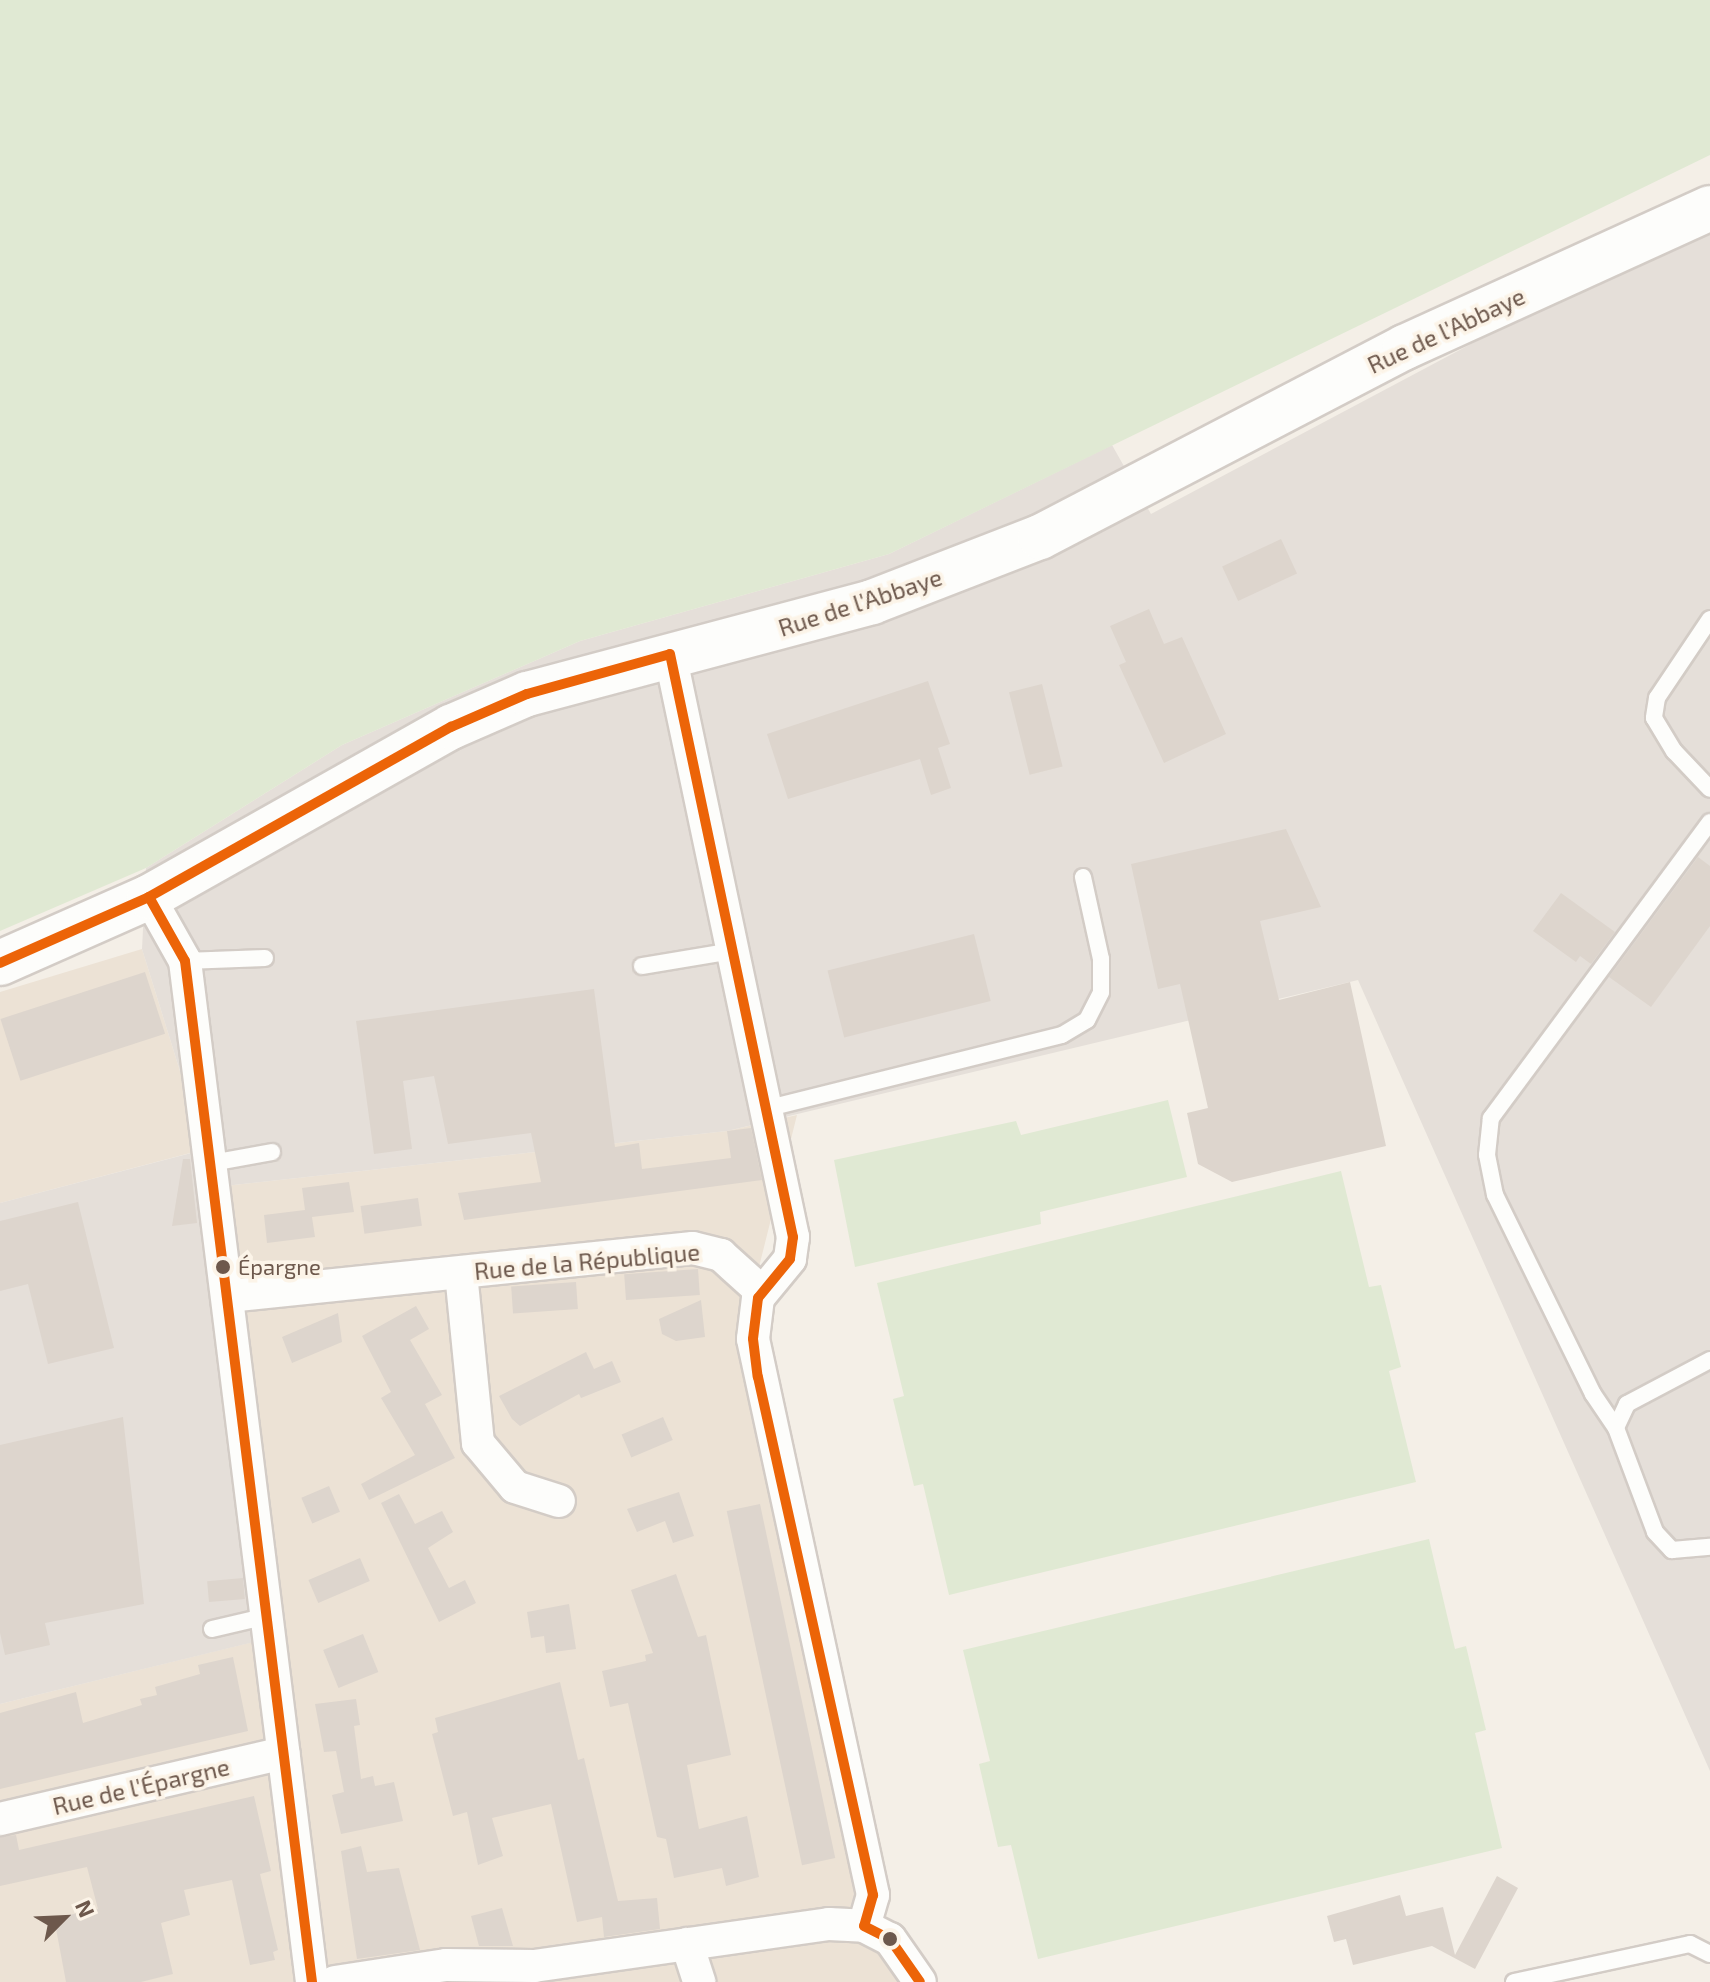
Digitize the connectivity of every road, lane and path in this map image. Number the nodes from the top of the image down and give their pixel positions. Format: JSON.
{"nodes":[{"id":1,"x":1710,"y":208,"type":"edge"},
{"id":2,"x":1710,"y":619,"type":"edge"},
{"id":3,"x":670,"y":654,"type":"junction"},
{"id":4,"x":1710,"y":789,"type":"edge"},
{"id":5,"x":1710,"y":822,"type":"edge"},
{"id":6,"x":1083,"y":877,"type":"dead end"},
{"id":7,"x":149,"y":897,"type":"junction"},
{"id":8,"x":733,"y":951,"type":"junction"},
{"id":9,"x":265,"y":958,"type":"dead end"},
{"id":10,"x":185,"y":961,"type":"junction"},
{"id":11,"x":0,"y":963,"type":"edge"},
{"id":12,"x":642,"y":966,"type":"dead end"},
{"id":13,"x":765,"y":1109,"type":"junction"},
{"id":14,"x":272,"y":1152,"type":"dead end"},
{"id":15,"x":212,"y":1163,"type":"junction"},
{"id":16,"x":461,"y":1273,"type":"junction"},
{"id":17,"x":762,"y":1292,"type":"junction"},
{"id":18,"x":228,"y":1296,"type":"junction"},
{"id":19,"x":1710,"y":1360,"type":"edge"},
{"id":20,"x":1616,"y":1428,"type":"junction"},
{"id":21,"x":559,"y":1501,"type":"dead end"},
{"id":22,"x":1710,"y":1547,"type":"edge"},
{"id":23,"x":268,"y":1616,"type":"junction"},
{"id":24,"x":212,"y":1629,"type":"dead end"},
{"id":25,"x":283,"y":1753,"type":"junction"},
{"id":26,"x":0,"y":1819,"type":"edge"},
{"id":27,"x":864,"y":1926,"type":"junction"},
{"id":28,"x":687,"y":1944,"type":"junction"},
{"id":29,"x":1710,"y":1954,"type":"edge"},
{"id":30,"x":310,"y":1981,"type":"edge"},
{"id":31,"x":699,"y":1982,"type":"edge"},
{"id":32,"x":920,"y":1982,"type":"edge"},
{"id":33,"x":1514,"y":1982,"type":"edge"}],
"edges":[{"from":1,"to":3,"type":"street","name":"Rue de l'Abbaye"},
{"from":2,"to":4,"type":"lane"},
{"from":3,"to":7,"type":"street","name":"Rue de l'Abbaye"},
{"from":3,"to":8,"type":"street"},
{"from":5,"to":20,"type":"lane"},
{"from":6,"to":13,"type":"lane"},
{"from":7,"to":10,"type":"street"},
{"from":7,"to":11,"type":"street","name":"Rue de l'Abbaye"},
{"from":8,"to":12,"type":"lane"},
{"from":8,"to":13,"type":"street"},
{"from":9,"to":10,"type":"lane"},
{"from":10,"to":15,"type":"street"},
{"from":13,"to":17,"type":"street"},
{"from":14,"to":15,"type":"lane"},
{"from":15,"to":18,"type":"street"},
{"from":16,"to":17,"type":"street","name":"Rue de la République"},
{"from":16,"to":18,"type":"street","name":"Rue de la République"},
{"from":16,"to":21,"type":"street"},
{"from":17,"to":27,"type":"street"},
{"from":18,"to":23,"type":"street"},
{"from":19,"to":20,"type":"lane"},
{"from":20,"to":22,"type":"lane"},
{"from":23,"to":24,"type":"lane"},
{"from":23,"to":25,"type":"street"},
{"from":25,"to":26,"type":"street","name":"Rue de l'Épargne"},
{"from":25,"to":30,"type":"street"},
{"from":27,"to":28,"type":"street"},
{"from":27,"to":32,"type":"street"},
{"from":28,"to":30,"type":"street"},
{"from":28,"to":31,"type":"street"},
{"from":29,"to":33,"type":"lane"}]}
